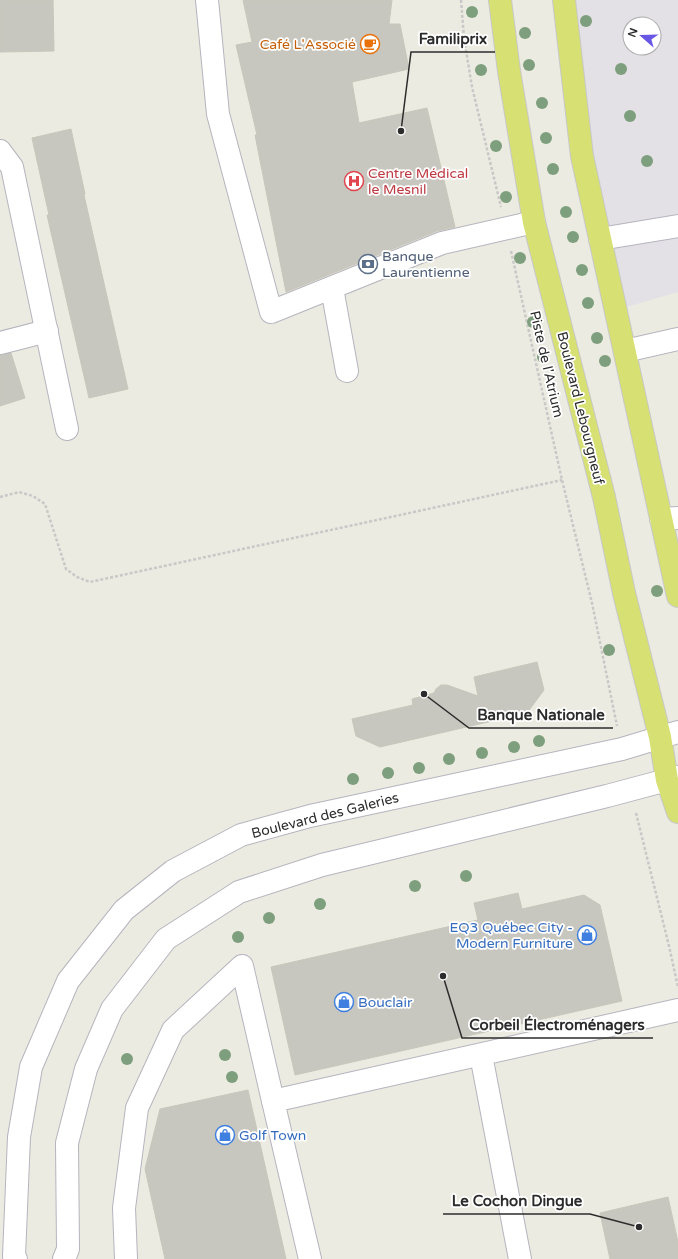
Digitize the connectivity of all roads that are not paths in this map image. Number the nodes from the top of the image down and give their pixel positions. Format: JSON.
{"nodes":[{"id":1,"x":207,"y":0,"type":"edge"},
{"id":2,"x":500,"y":0,"type":"edge"},
{"id":3,"x":564,"y":0,"type":"edge"},
{"id":4,"x":0,"y":151,"type":"edge"},
{"id":5,"x":534,"y":222,"type":"junction"},
{"id":6,"x":678,"y":226,"type":"edge"},
{"id":7,"x":600,"y":239,"type":"junction"},
{"id":8,"x":332,"y":288,"type":"junction"},
{"id":9,"x":47,"y":331,"type":"junction"},
{"id":10,"x":678,"y":339,"type":"edge"},
{"id":11,"x":0,"y":343,"type":"edge"},
{"id":12,"x":625,"y":351,"type":"junction"},
{"id":13,"x":347,"y":371,"type":"dead end"},
{"id":14,"x":68,"y":429,"type":"dead end"},
{"id":15,"x":670,"y":518,"type":"edge"},
{"id":16,"x":678,"y":596,"type":"edge"},
{"id":17,"x":669,"y":734,"type":"edge"},
{"id":18,"x":673,"y":779,"type":"edge"},
{"id":19,"x":678,"y":812,"type":"edge"},
{"id":20,"x":678,"y":1010,"type":"edge"},
{"id":21,"x":480,"y":1055,"type":"junction"},
{"id":22,"x":272,"y":1100,"type":"junction"},
{"id":23,"x":16,"y":1259,"type":"edge"},
{"id":24,"x":64,"y":1259,"type":"edge"},
{"id":25,"x":126,"y":1259,"type":"edge"},
{"id":26,"x":310,"y":1259,"type":"edge"},
{"id":27,"x":520,"y":1259,"type":"edge"}],
"edges":[{"from":1,"to":8,"type":"street"},
{"from":2,"to":5,"type":"main road","name":"Boulevard Lebourgneuf"},
{"from":3,"to":7,"type":"main road"},
{"from":4,"to":9,"type":"street"},
{"from":5,"to":8,"type":"street"},
{"from":5,"to":17,"type":"main road","name":"Boulevard Lebourgneuf"},
{"from":6,"to":7,"type":"street"},
{"from":7,"to":12,"type":"main road"},
{"from":8,"to":13,"type":"street"},
{"from":9,"to":11,"type":"street"},
{"from":9,"to":14,"type":"street"},
{"from":10,"to":12,"type":"street"},
{"from":12,"to":15,"type":"main road"},
{"from":15,"to":16,"type":"main road"},
{"from":17,"to":18,"type":"main road","name":"Boulevard Lebourgneuf"},
{"from":17,"to":23,"type":"street","name":"Boulevard des Galeries"},
{"from":18,"to":19,"type":"main road","name":"Boulevard Lebourgneuf"},
{"from":18,"to":24,"type":"street"},
{"from":20,"to":21,"type":"street"},
{"from":21,"to":22,"type":"street"},
{"from":21,"to":27,"type":"street"},
{"from":22,"to":25,"type":"street"},
{"from":22,"to":26,"type":"street"}]}
